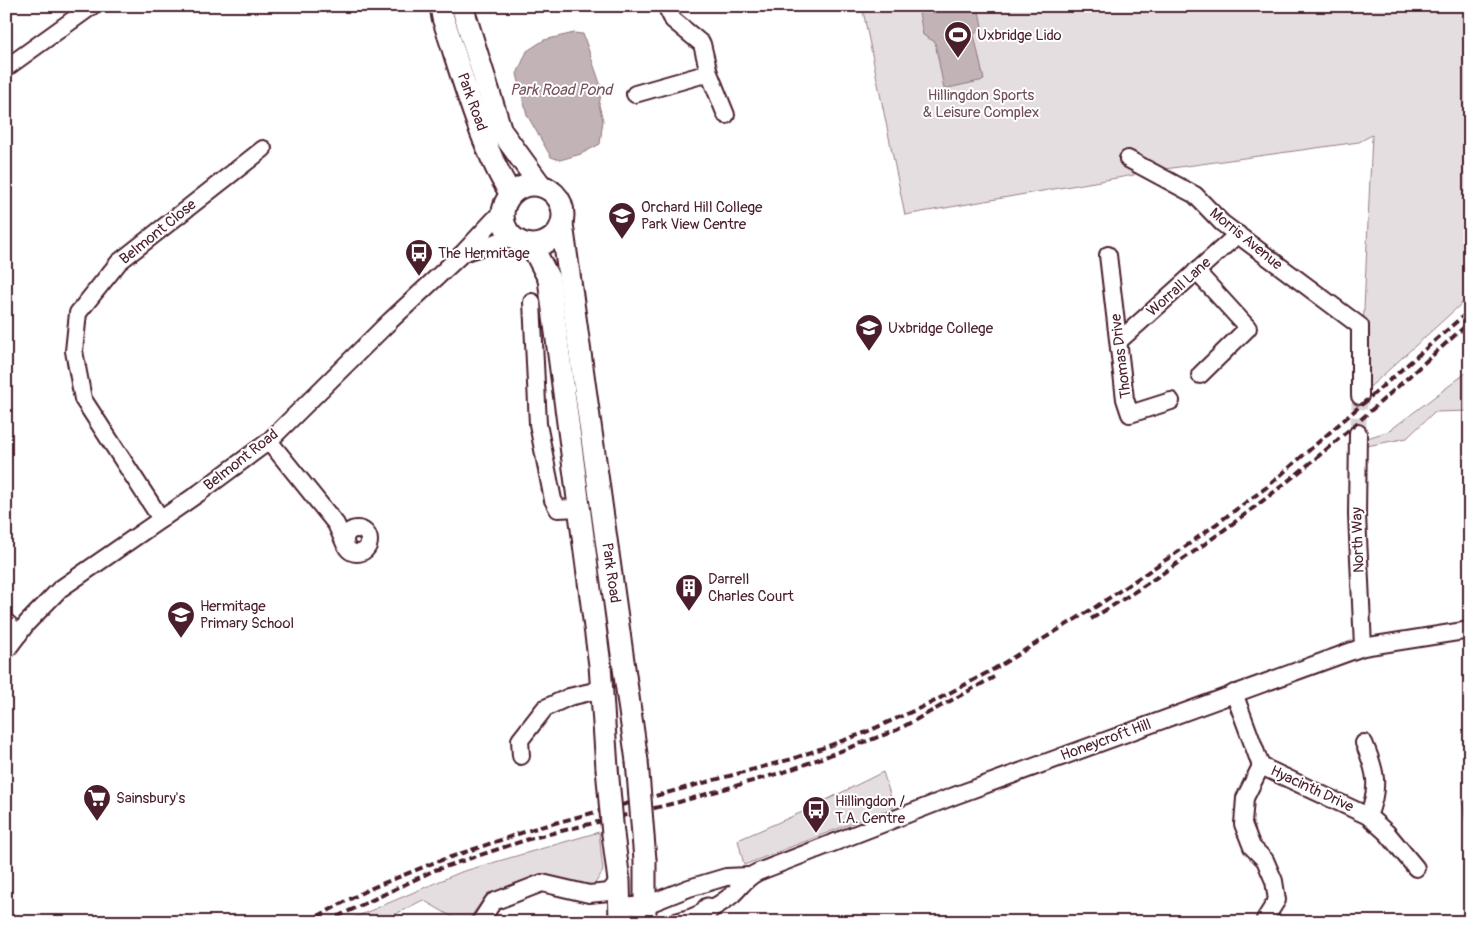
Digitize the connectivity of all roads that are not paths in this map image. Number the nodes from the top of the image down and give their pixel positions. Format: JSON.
{"nodes":[{"id":1,"x":92,"y":6,"type":"edge"},
{"id":2,"x":441,"y":6,"type":"edge"},
{"id":3,"x":462,"y":6,"type":"edge"},
{"id":4,"x":666,"y":6,"type":"edge"},
{"id":5,"x":6,"y":68,"type":"edge"},
{"id":6,"x":709,"y":73,"type":"junction"},
{"id":7,"x":635,"y":94,"type":"dead end"},
{"id":8,"x":726,"y":114,"type":"dead end"},
{"id":9,"x":263,"y":149,"type":"dead end"},
{"id":10,"x":1128,"y":159,"type":"dead end"},
{"id":11,"x":541,"y":186,"type":"junction"},
{"id":12,"x":507,"y":202,"type":"junction"},
{"id":13,"x":562,"y":224,"type":"junction"},
{"id":14,"x":1238,"y":234,"type":"junction"},
{"id":15,"x":512,"y":237,"type":"junction"},
{"id":16,"x":532,"y":246,"type":"junction"},
{"id":17,"x":464,"y":252,"type":"junction"},
{"id":18,"x":1108,"y":255,"type":"dead end"},
{"id":19,"x":1196,"y":271,"type":"junction"},
{"id":20,"x":532,"y":302,"type":"dead end"},
{"id":21,"x":1120,"y":340,"type":"junction"},
{"id":22,"x":1200,"y":375,"type":"dead end"},
{"id":23,"x":1360,"y":396,"type":"tunnel mouth"},
{"id":24,"x":1171,"y":401,"type":"dead end"},
{"id":25,"x":1358,"y":433,"type":"tunnel mouth"},
{"id":26,"x":269,"y":441,"type":"junction"},
{"id":27,"x":579,"y":508,"type":"junction"},
{"id":28,"x":161,"y":519,"type":"junction"},
{"id":29,"x":336,"y":524,"type":"junction"},
{"id":30,"x":6,"y":622,"type":"edge"},
{"id":31,"x":1470,"y":630,"type":"edge"},
{"id":32,"x":18,"y":634,"type":"junction"},
{"id":33,"x":1363,"y":647,"type":"junction"},
{"id":34,"x":6,"y":651,"type":"edge"},
{"id":35,"x":603,"y":689,"type":"junction"},
{"id":36,"x":1234,"y":693,"type":"junction"},
{"id":37,"x":1364,"y":743,"type":"dead end"},
{"id":38,"x":521,"y":756,"type":"dead end"},
{"id":39,"x":1260,"y":766,"type":"junction"},
{"id":40,"x":1368,"y":816,"type":"junction"},
{"id":41,"x":1416,"y":868,"type":"dead end"},
{"id":42,"x":749,"y":876,"type":"junction"},
{"id":43,"x":619,"y":881,"type":"junction"},
{"id":44,"x":646,"y":913,"type":"edge"},
{"id":45,"x":703,"y":916,"type":"edge"},
{"id":46,"x":622,"y":918,"type":"edge"},
{"id":47,"x":1265,"y":919,"type":"dead end"},
{"id":48,"x":480,"y":922,"type":"edge"},
{"id":49,"x":676,"y":922,"type":"edge"}],
"edges":[{"from":1,"to":5,"type":"street"},
{"from":2,"to":12,"type":"main road","name":"Park Road"},
{"from":3,"to":11,"type":"main road","name":"Park Road"},
{"from":4,"to":6,"type":"street"},
{"from":6,"to":7,"type":"street"},
{"from":6,"to":8,"type":"street"},
{"from":9,"to":28,"type":"street","name":"Belmont Close"},
{"from":10,"to":14,"type":"street","name":"Morris Avenue"},
{"from":11,"to":12,"type":"main road"},
{"from":11,"to":13,"type":"main road"},
{"from":12,"to":15,"type":"main road"},
{"from":12,"to":17,"type":"street","name":"Belmont Road"},
{"from":13,"to":16,"type":"main road"},
{"from":13,"to":44,"type":"main road","name":"Park Road","bridge":true},
{"from":14,"to":19,"type":"street","name":"Worrall Lane"},
{"from":14,"to":23,"type":"street","name":"Morris Avenue"},
{"from":15,"to":16,"type":"main road"},
{"from":15,"to":17,"type":"street"},
{"from":16,"to":27,"type":"main road","name":"Park Road"},
{"from":17,"to":26,"type":"street","name":"Belmont Road"},
{"from":18,"to":21,"type":"street","name":"Thomas Drive"},
{"from":19,"to":21,"type":"street","name":"Worrall Lane"},
{"from":19,"to":22,"type":"street"},
{"from":20,"to":27,"type":"street"},
{"from":21,"to":24,"type":"street","name":"Thomas Drive"},
{"from":25,"to":33,"type":"street","name":"North Way"},
{"from":26,"to":28,"type":"street","name":"Belmont Road"},
{"from":26,"to":29,"type":"street"},
{"from":27,"to":35,"type":"main road","name":"Park Road"},
{"from":28,"to":32,"type":"street","name":"Belmont Road"},
{"from":29,"to":29,"type":"street"},
{"from":30,"to":32,"type":"street"},
{"from":31,"to":33,"type":"street","name":"Honeycroft Hill"},
{"from":32,"to":34,"type":"street","name":"Belmont Road"},
{"from":33,"to":36,"type":"street","name":"Honeycroft Hill"},
{"from":35,"to":38,"type":"street"},
{"from":35,"to":43,"type":"main road","name":"Park Road","bridge":true},
{"from":36,"to":39,"type":"street","name":"Hyacinth Drive"},
{"from":36,"to":42,"type":"street","name":"Honeycroft Hill"},
{"from":37,"to":40,"type":"street"},
{"from":39,"to":40,"type":"street","name":"Hyacinth Drive"},
{"from":39,"to":47,"type":"street"},
{"from":40,"to":41,"type":"street","name":"Hyacinth Drive"},
{"from":42,"to":44,"type":"street","name":"Honeycroft Hill"},
{"from":42,"to":45,"type":"street","name":"Honeycroft Hill"},
{"from":43,"to":46,"type":"main road","name":"Park Road"},
{"from":43,"to":48,"type":"street"},
{"from":44,"to":46,"type":"street","name":"Honeycroft Hill"},
{"from":45,"to":49,"type":"street","name":"Honeycroft Hill"}]}
